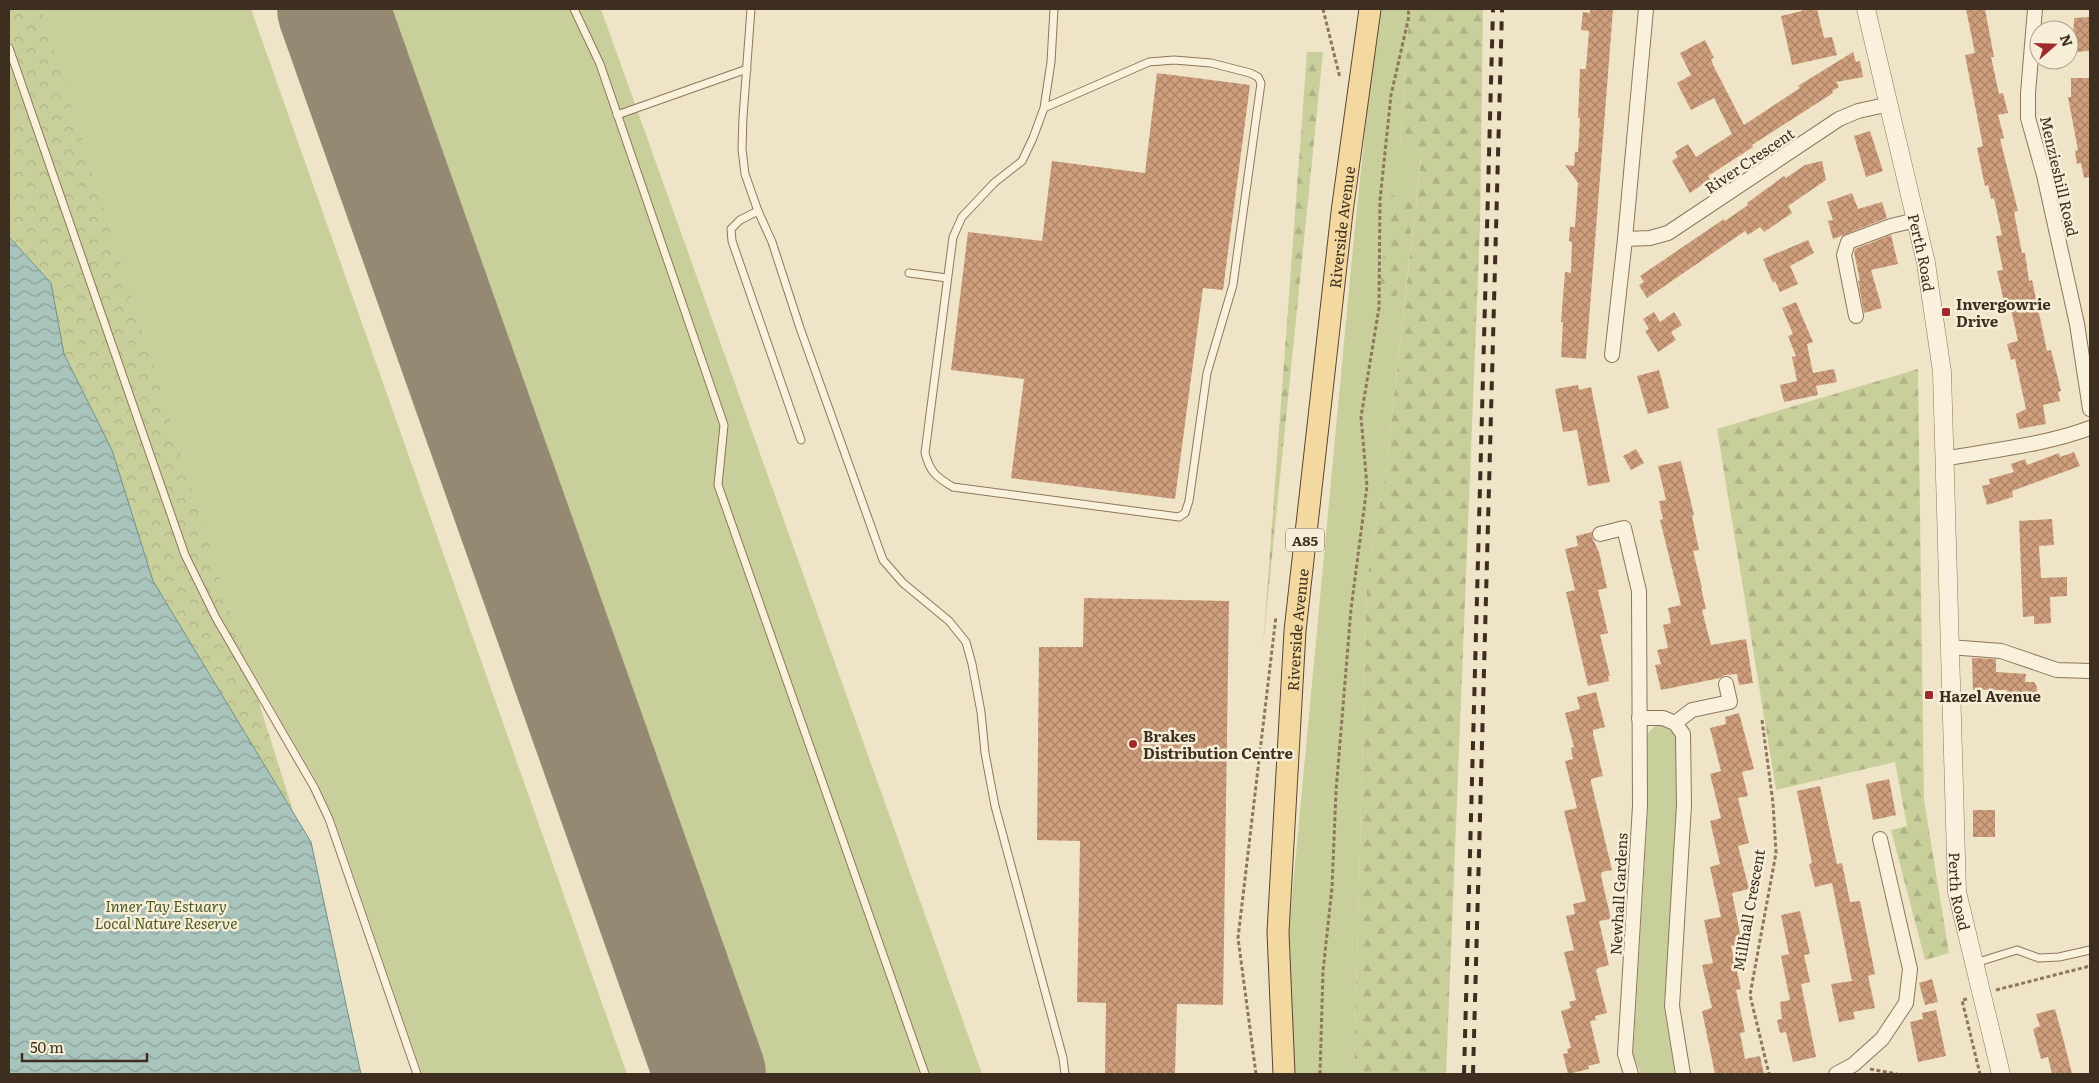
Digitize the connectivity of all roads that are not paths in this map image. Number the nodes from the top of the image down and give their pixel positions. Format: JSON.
{"nodes":[{"id":1,"x":574,"y":9,"type":"edge"},
{"id":2,"x":751,"y":9,"type":"edge"},
{"id":3,"x":1054,"y":9,"type":"edge"},
{"id":4,"x":1363,"y":9,"type":"edge"},
{"id":5,"x":1370,"y":9,"type":"edge"},
{"id":6,"x":1646,"y":9,"type":"edge"},
{"id":7,"x":1866,"y":9,"type":"edge"},
{"id":8,"x":2034,"y":9,"type":"edge"},
{"id":9,"x":9,"y":48,"type":"edge"},
{"id":10,"x":747,"y":70,"type":"junction"},
{"id":11,"x":1890,"y":104,"type":"junction"},
{"id":12,"x":1044,"y":108,"type":"junction"},
{"id":13,"x":617,"y":115,"type":"junction"},
{"id":14,"x":758,"y":211,"type":"junction"},
{"id":15,"x":1916,"y":220,"type":"junction"},
{"id":16,"x":1625,"y":239,"type":"junction"},
{"id":17,"x":908,"y":273,"type":"dead end"},
{"id":18,"x":946,"y":278,"type":"junction"},
{"id":19,"x":1856,"y":316,"type":"dead end"},
{"id":20,"x":1612,"y":355,"type":"dead end"},
{"id":21,"x":2090,"y":409,"type":"edge"},
{"id":22,"x":2090,"y":428,"type":"edge"},
{"id":23,"x":801,"y":440,"type":"dead end"},
{"id":24,"x":1944,"y":459,"type":"junction"},
{"id":25,"x":1600,"y":534,"type":"dead end"},
{"id":26,"x":1949,"y":648,"type":"junction"},
{"id":27,"x":2090,"y":671,"type":"edge"},
{"id":28,"x":1726,"y":684,"type":"dead end"},
{"id":29,"x":1639,"y":718,"type":"junction"},
{"id":30,"x":1675,"y":723,"type":"junction"},
{"id":31,"x":1880,"y":839,"type":"dead end"},
{"id":32,"x":2090,"y":950,"type":"edge"},
{"id":33,"x":1975,"y":963,"type":"junction"},
{"id":34,"x":1629,"y":1073,"type":"edge"},
{"id":35,"x":417,"y":1074,"type":"edge"},
{"id":36,"x":926,"y":1074,"type":"edge"},
{"id":37,"x":1065,"y":1074,"type":"edge"},
{"id":38,"x":1284,"y":1074,"type":"edge"},
{"id":39,"x":1683,"y":1074,"type":"edge"},
{"id":40,"x":1836,"y":1074,"type":"edge"},
{"id":41,"x":2001,"y":1074,"type":"edge"}],
"edges":[{"from":1,"to":13,"type":"lane"},
{"from":2,"to":10,"type":"lane"},
{"from":3,"to":12,"type":"lane"},
{"from":4,"to":5,"type":"street"},
{"from":5,"to":38,"type":"main road","name":"Riverside Avenue","number":"A85"},
{"from":6,"to":16,"type":"street"},
{"from":7,"to":11,"type":"street","name":"Perth Road"},
{"from":8,"to":21,"type":"street","name":"Menzieshill Road"},
{"from":9,"to":35,"type":"lane"},
{"from":10,"to":13,"type":"lane"},
{"from":10,"to":14,"type":"lane"},
{"from":11,"to":15,"type":"street","name":"Perth Road"},
{"from":11,"to":16,"type":"street","name":"River Crescent"},
{"from":12,"to":18,"type":"lane"},
{"from":12,"to":18,"type":"lane"},
{"from":13,"to":36,"type":"lane"},
{"from":14,"to":23,"type":"lane"},
{"from":14,"to":37,"type":"lane"},
{"from":15,"to":19,"type":"street"},
{"from":15,"to":24,"type":"street","name":"Perth Road"},
{"from":16,"to":20,"type":"street"},
{"from":17,"to":18,"type":"lane"},
{"from":22,"to":24,"type":"street"},
{"from":24,"to":26,"type":"street","name":"Perth Road"},
{"from":25,"to":29,"type":"street","name":"Newhall Gardens"},
{"from":26,"to":27,"type":"street"},
{"from":26,"to":33,"type":"street","name":"Perth Road"},
{"from":28,"to":30,"type":"street"},
{"from":29,"to":30,"type":"street"},
{"from":29,"to":34,"type":"street","name":"Newhall Gardens"},
{"from":30,"to":39,"type":"street"},
{"from":31,"to":40,"type":"street"},
{"from":32,"to":33,"type":"lane"},
{"from":33,"to":41,"type":"street","name":"Perth Road"}]}
